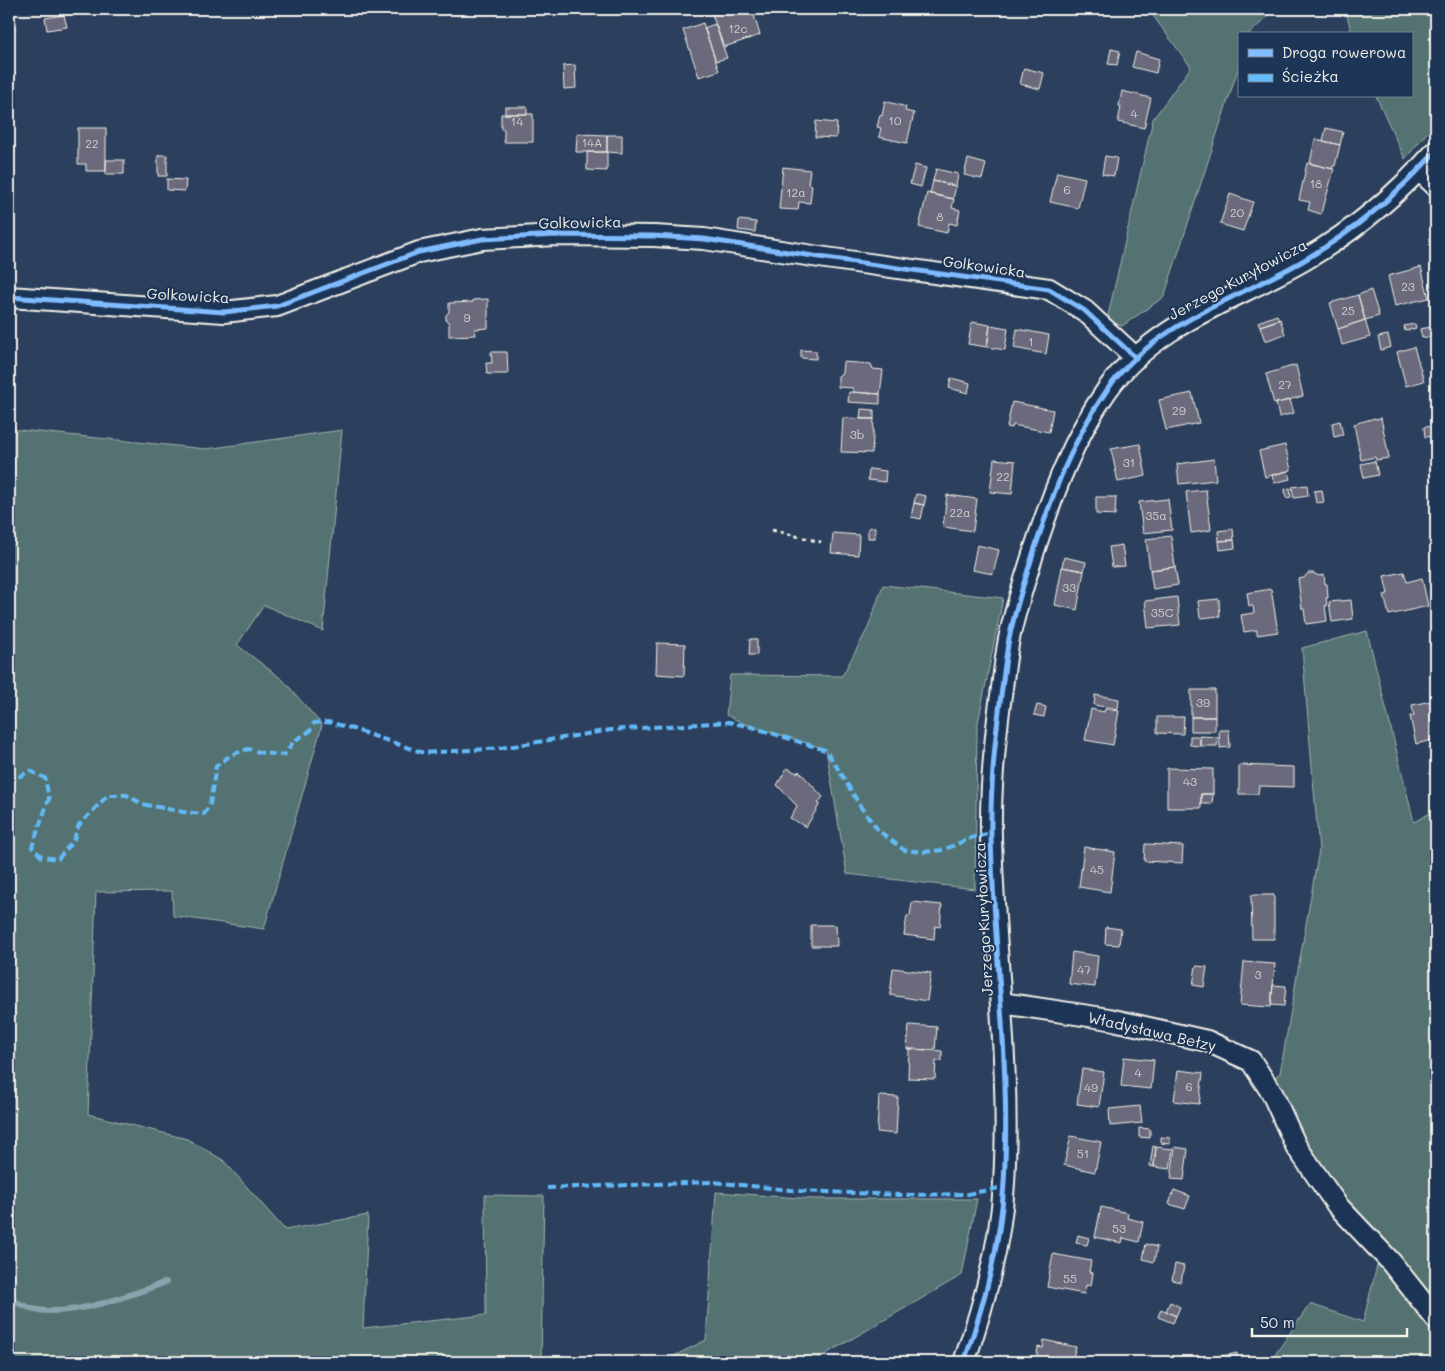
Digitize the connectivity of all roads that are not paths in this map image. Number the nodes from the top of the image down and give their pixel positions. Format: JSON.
{"nodes":[{"id":1,"x":1436,"y":151,"type":"edge"},
{"id":2,"x":1419,"y":170,"type":"junction"},
{"id":3,"x":1436,"y":186,"type":"edge"},
{"id":4,"x":9,"y":297,"type":"edge"},
{"id":5,"x":1136,"y":358,"type":"junction"},
{"id":6,"x":1002,"y":1003,"type":"junction"},
{"id":7,"x":1436,"y":1319,"type":"edge"},
{"id":8,"x":964,"y":1362,"type":"edge"}],
"edges":[{"from":1,"to":2,"type":"street","name":"Jerzego Kuryłowicza"},
{"from":2,"to":3,"type":"street"},
{"from":2,"to":5,"type":"street","name":"Jerzego Kuryłowicza"},
{"from":4,"to":5,"type":"street","name":"Golkowicka"},
{"from":5,"to":6,"type":"street","name":"Jerzego Kuryłowicza"},
{"from":6,"to":7,"type":"street","name":"Władysława Bełzy"},
{"from":6,"to":8,"type":"street","name":"Jerzego Kuryłowicza"}]}
